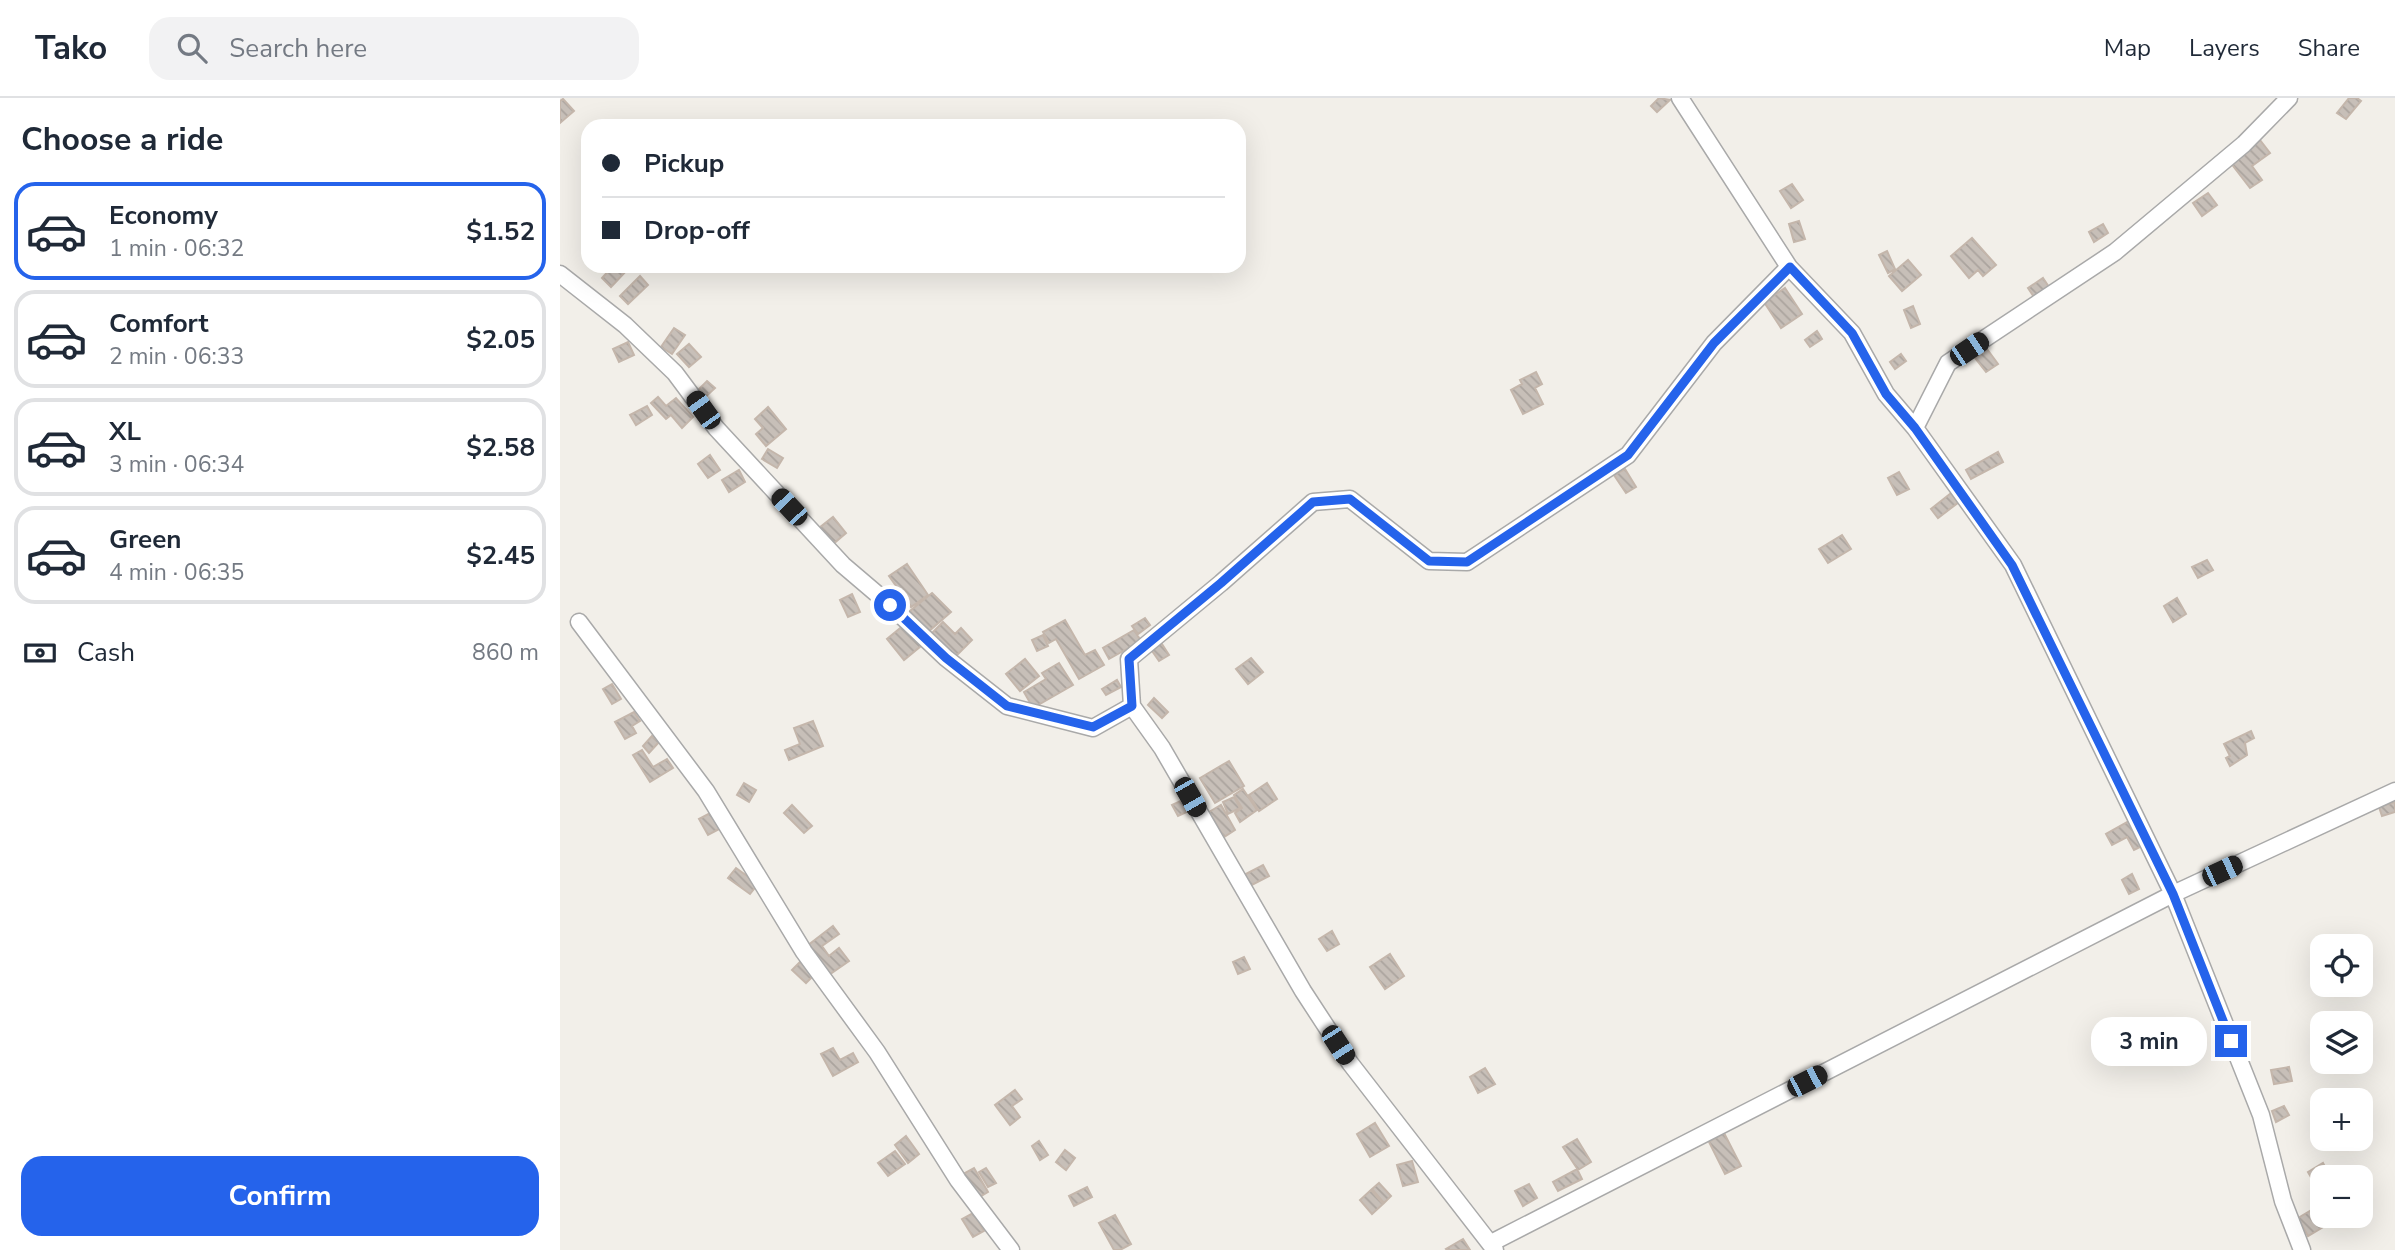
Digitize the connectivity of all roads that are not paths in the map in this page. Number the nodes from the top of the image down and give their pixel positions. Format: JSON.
{"nodes":[{"id":1,"x":1681,"y":98,"type":"edge"},
{"id":2,"x":2289,"y":98,"type":"edge"},
{"id":3,"x":1790,"y":267,"type":"junction"},
{"id":4,"x":560,"y":274,"type":"edge"},
{"id":5,"x":1915,"y":428,"type":"junction"},
{"id":6,"x":579,"y":622,"type":"dead end"},
{"id":7,"x":1132,"y":706,"type":"junction"},
{"id":8,"x":2395,"y":791,"type":"edge"},
{"id":9,"x":2173,"y":894,"type":"junction"},
{"id":10,"x":1493,"y":1247,"type":"edge"},
{"id":11,"x":1011,"y":1250,"type":"edge"},
{"id":12,"x":2302,"y":1250,"type":"edge"}],
"edges":[{"from":1,"to":3,"type":"street"},
{"from":2,"to":5,"type":"street"},
{"from":3,"to":5,"type":"street"},
{"from":3,"to":7,"type":"street"},
{"from":4,"to":7,"type":"street"},
{"from":5,"to":9,"type":"street"},
{"from":6,"to":11,"type":"street"},
{"from":7,"to":10,"type":"street"},
{"from":8,"to":9,"type":"street"},
{"from":9,"to":10,"type":"street"},
{"from":9,"to":12,"type":"street"}]}
